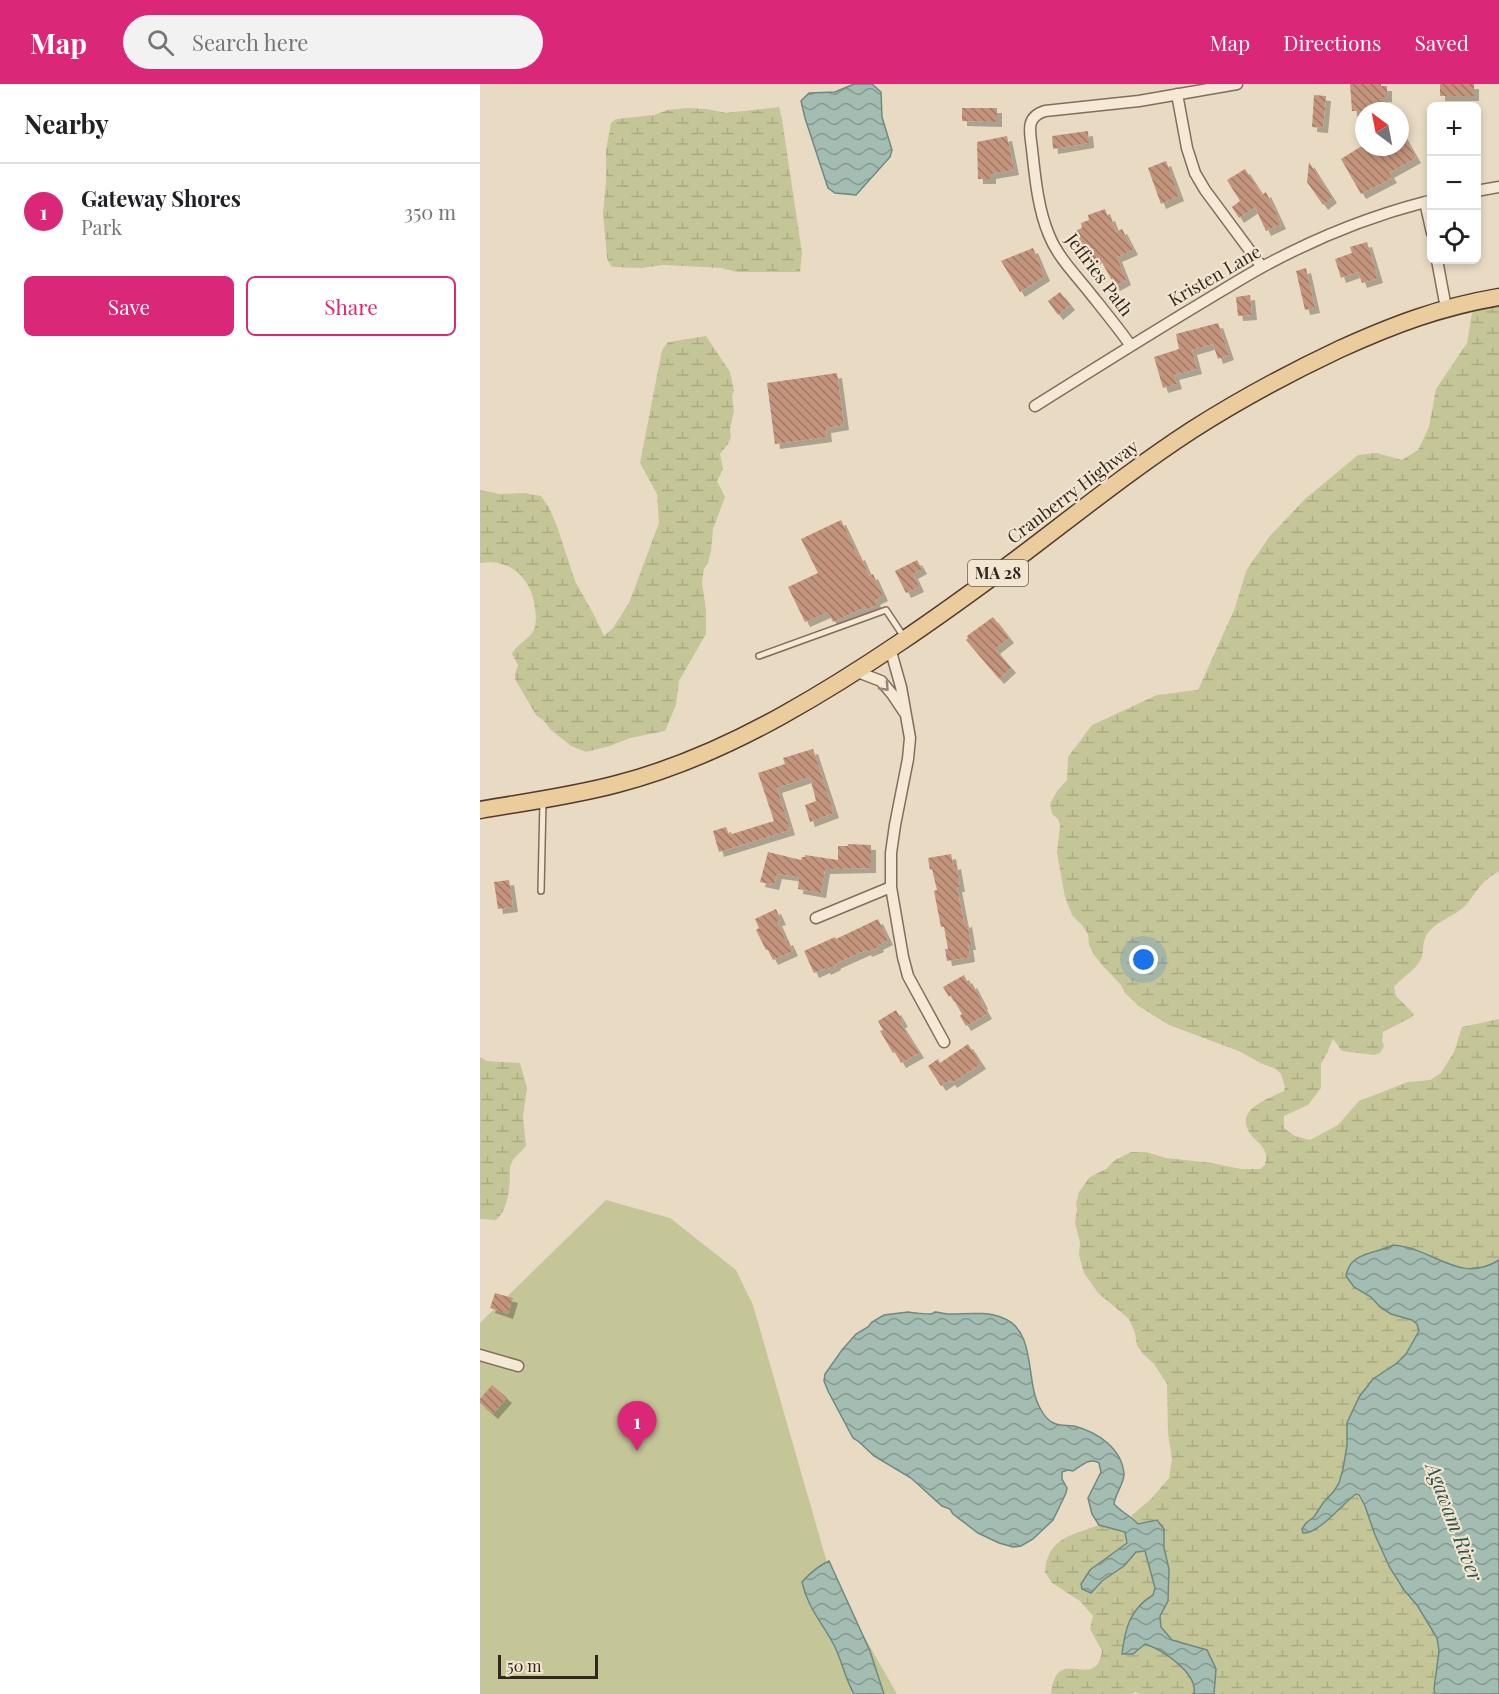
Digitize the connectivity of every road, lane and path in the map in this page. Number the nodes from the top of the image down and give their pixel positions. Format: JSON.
{"nodes":[{"id":1,"x":1237,"y":84,"type":"edge"},
{"id":2,"x":1177,"y":94,"type":"junction"},
{"id":3,"x":1499,"y":187,"type":"edge"},
{"id":4,"x":1481,"y":190,"type":"edge"},
{"id":5,"x":1427,"y":201,"type":"edge"},
{"id":6,"x":1438,"y":264,"type":"edge"},
{"id":7,"x":1262,"y":267,"type":"junction"},
{"id":8,"x":1499,"y":297,"type":"edge"},
{"id":9,"x":1446,"y":308,"type":"junction"},
{"id":10,"x":1131,"y":346,"type":"junction"},
{"id":11,"x":1035,"y":406,"type":"dead end"},
{"id":12,"x":905,"y":638,"type":"junction"},
{"id":13,"x":890,"y":648,"type":"junction"},
{"id":14,"x":759,"y":656,"type":"dead end"},
{"id":15,"x":855,"y":671,"type":"junction"},
{"id":16,"x":905,"y":715,"type":"junction"},
{"id":17,"x":543,"y":799,"type":"junction"},
{"id":18,"x":480,"y":810,"type":"edge"},
{"id":19,"x":891,"y":886,"type":"junction"},
{"id":20,"x":541,"y":891,"type":"dead end"},
{"id":21,"x":816,"y":918,"type":"dead end"},
{"id":22,"x":944,"y":1042,"type":"dead end"},
{"id":23,"x":480,"y":1356,"type":"edge"},
{"id":24,"x":518,"y":1366,"type":"dead end"}],
"edges":[{"from":1,"to":2,"type":"street"},
{"from":2,"to":7,"type":"street"},
{"from":2,"to":10,"type":"street","name":"Jeffries Path"},
{"from":3,"to":4,"type":"street"},
{"from":5,"to":7,"type":"street","name":"Kristen Lane"},
{"from":6,"to":9,"type":"street"},
{"from":7,"to":10,"type":"street","name":"Kristen Lane"},
{"from":8,"to":9,"type":"main road","name":"Cranberry Highway","number":"MA 28"},
{"from":9,"to":12,"type":"main road","name":"Cranberry Highway","number":"MA 28"},
{"from":10,"to":11,"type":"street","name":"Kristen Lane"},
{"from":12,"to":13,"type":"main road","name":"Cranberry Highway","number":"MA 28"},
{"from":12,"to":14,"type":"lane"},
{"from":13,"to":15,"type":"main road","name":"Cranberry Highway","number":"MA 28"},
{"from":13,"to":16,"type":"street"},
{"from":15,"to":16,"type":"street","one_way":true},
{"from":15,"to":17,"type":"main road","name":"Cranberry Highway","number":"MA 28"},
{"from":16,"to":19,"type":"street"},
{"from":17,"to":18,"type":"main road","name":"Cranberry Highway","number":"MA 28"},
{"from":17,"to":20,"type":"lane"},
{"from":19,"to":21,"type":"street"},
{"from":19,"to":22,"type":"street"},
{"from":23,"to":24,"type":"street"}]}
